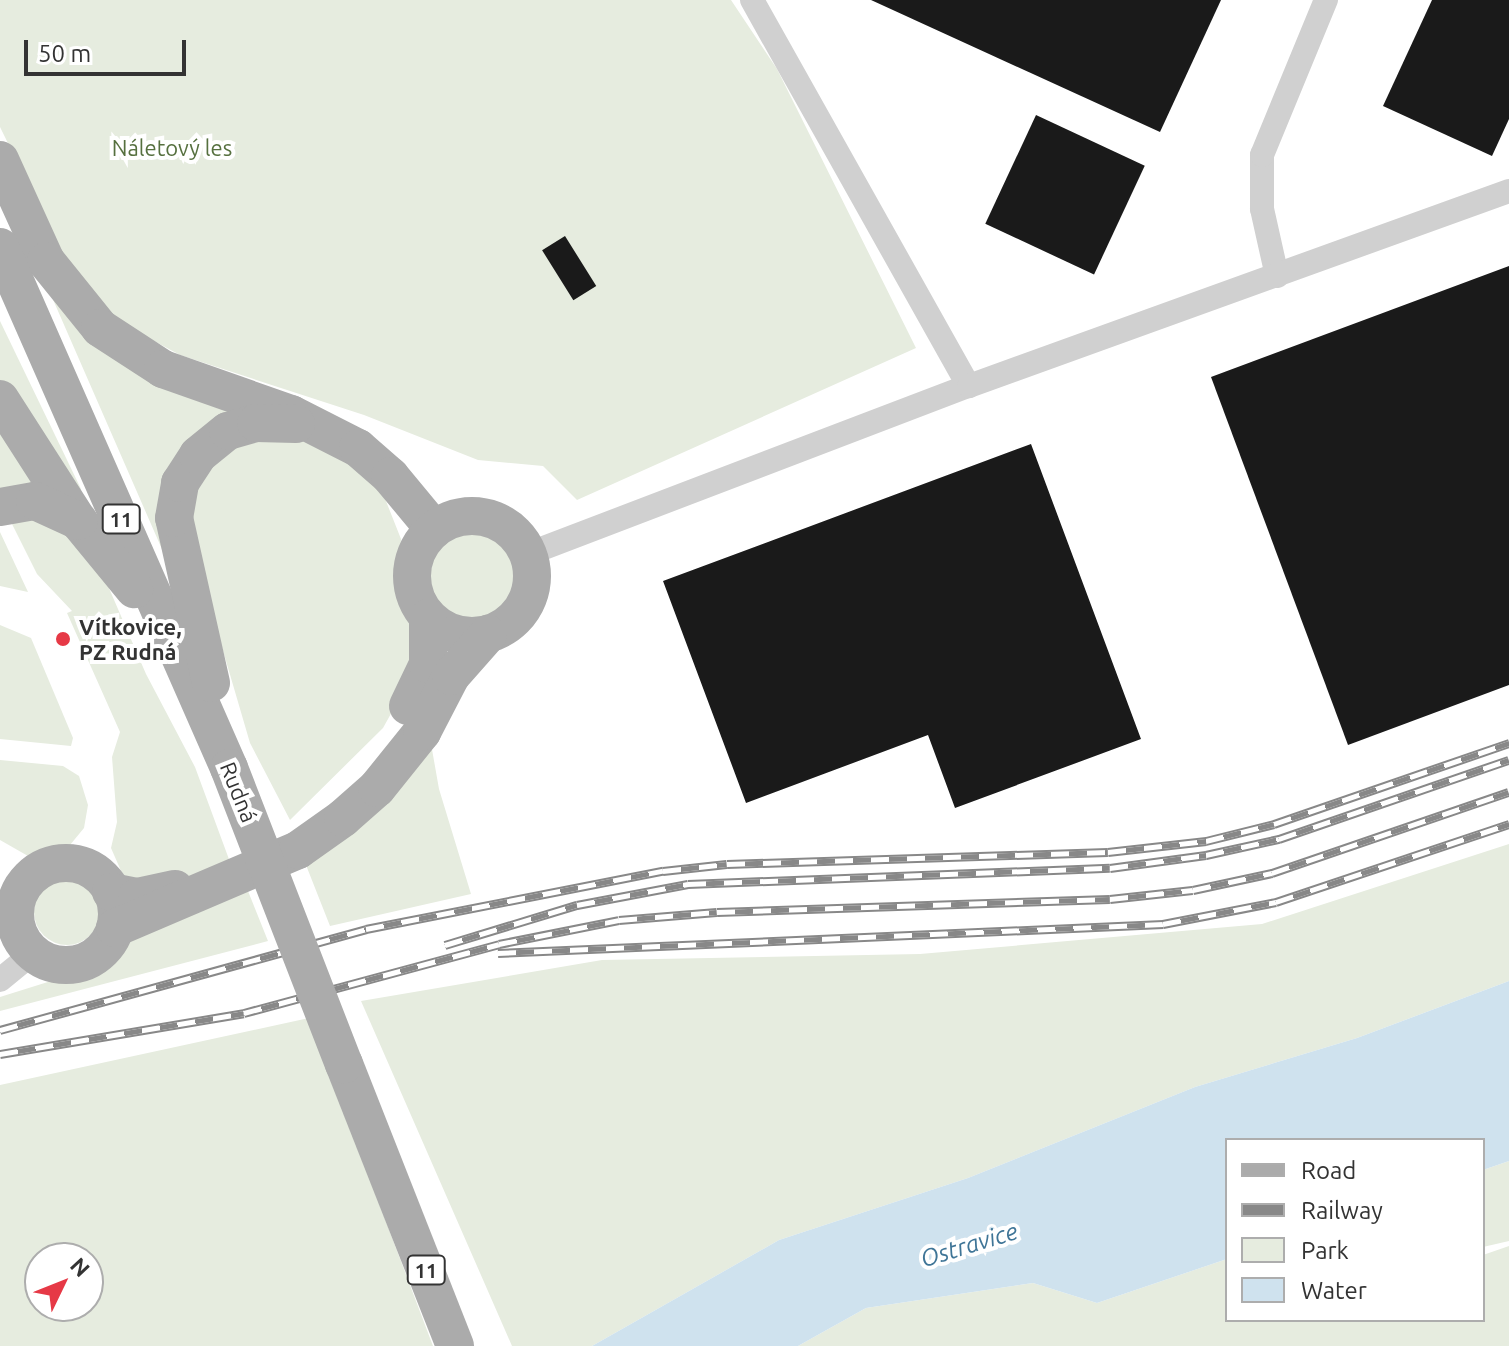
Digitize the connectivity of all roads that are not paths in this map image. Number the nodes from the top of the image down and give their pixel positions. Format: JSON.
{"nodes":[{"id":1,"x":752,"y":0,"type":"edge"},
{"id":2,"x":1326,"y":0,"type":"edge"},
{"id":3,"x":0,"y":160,"type":"edge"},
{"id":4,"x":1509,"y":191,"type":"edge"},
{"id":5,"x":0,"y":247,"type":"edge"},
{"id":6,"x":1277,"y":276,"type":"junction"},
{"id":7,"x":969,"y":386,"type":"junction"},
{"id":8,"x":0,"y":399,"type":"edge"},
{"id":9,"x":316,"y":427,"type":"junction"},
{"id":10,"x":0,"y":507,"type":"edge"},
{"id":11,"x":79,"y":522,"type":"junction"},
{"id":12,"x":434,"y":529,"type":"junction"},
{"id":13,"x":528,"y":554,"type":"junction"},
{"id":14,"x":428,"y":618,"type":"junction"},
{"id":15,"x":488,"y":634,"type":"junction"},
{"id":16,"x":191,"y":679,"type":"junction"},
{"id":17,"x":229,"y":768,"type":"junction"},
{"id":18,"x":12,"y":873,"type":"edge"},
{"id":19,"x":113,"y":910,"type":"junction"},
{"id":20,"x":33,"y":953,"type":"junction"},
{"id":21,"x":0,"y":980,"type":"edge"},
{"id":22,"x":455,"y":1346,"type":"edge"}],
"edges":[{"from":1,"to":7,"type":"street"},
{"from":2,"to":6,"type":"street"},
{"from":3,"to":9,"type":"main road"},
{"from":4,"to":6,"type":"street"},
{"from":5,"to":16,"type":"main road","name":"Rudná","number":"11"},
{"from":6,"to":7,"type":"street"},
{"from":7,"to":13,"type":"street"},
{"from":8,"to":11,"type":"main road"},
{"from":9,"to":12,"type":"main road"},
{"from":9,"to":17,"type":"main road"},
{"from":10,"to":11,"type":"main road"},
{"from":11,"to":16,"type":"main road"},
{"from":12,"to":13,"type":"main road"},
{"from":12,"to":14,"type":"main road"},
{"from":13,"to":15,"type":"main road"},
{"from":14,"to":15,"type":"main road"},
{"from":14,"to":19,"type":"main road"},
{"from":15,"to":19,"type":"main road"},
{"from":16,"to":17,"type":"main road","name":"Rudná","number":"11"},
{"from":17,"to":22,"type":"main road","name":"Rudná","number":"11","bridge":true},
{"from":18,"to":19,"type":"main road"},
{"from":18,"to":20,"type":"main road"},
{"from":19,"to":20,"type":"main road"},
{"from":20,"to":21,"type":"street"}]}
